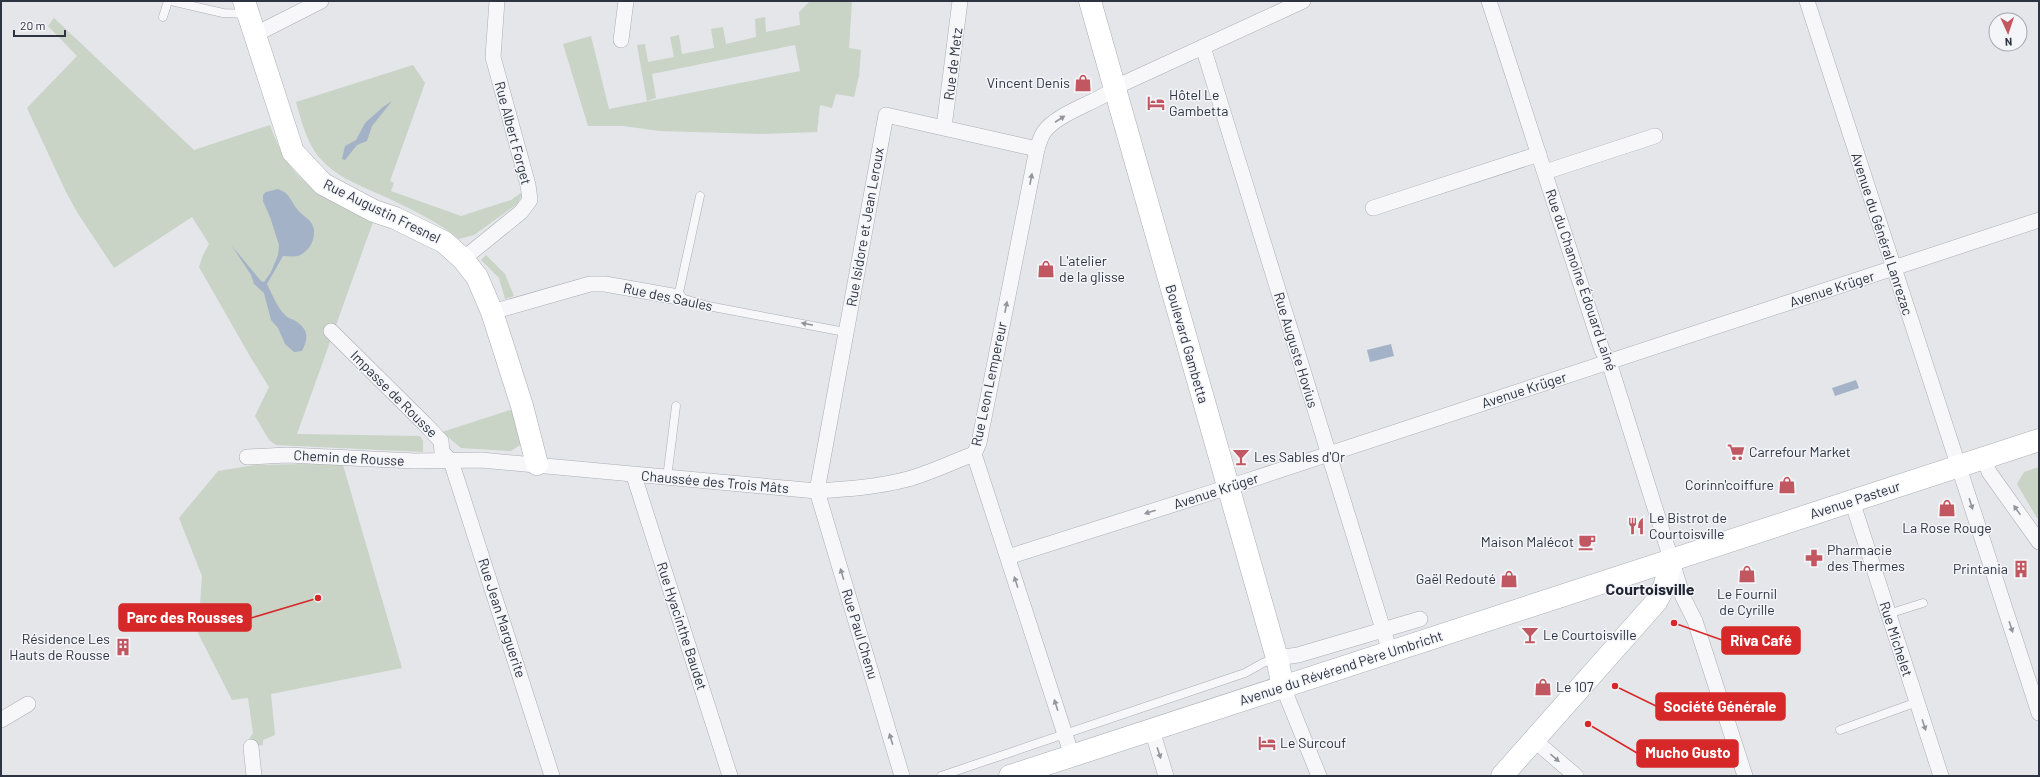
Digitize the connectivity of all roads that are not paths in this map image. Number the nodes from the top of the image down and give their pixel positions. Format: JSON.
{"nodes":[{"id":1,"x":169,"y":1,"type":"edge"},
{"id":2,"x":321,"y":1,"type":"edge"},
{"id":3,"x":497,"y":1,"type":"edge"},
{"id":4,"x":626,"y":1,"type":"edge"},
{"id":5,"x":960,"y":1,"type":"edge"},
{"id":6,"x":1090,"y":1,"type":"edge"},
{"id":7,"x":1303,"y":1,"type":"edge"},
{"id":8,"x":1489,"y":1,"type":"edge"},
{"id":9,"x":1807,"y":1,"type":"edge"},
{"id":10,"x":249,"y":16,"type":"edge"},
{"id":11,"x":163,"y":17,"type":"dead end"},
{"id":12,"x":621,"y":40,"type":"dead end"},
{"id":13,"x":1204,"y":47,"type":"junction"},
{"id":14,"x":1114,"y":90,"type":"junction"},
{"id":15,"x":944,"y":127,"type":"junction"},
{"id":16,"x":1655,"y":136,"type":"dead end"},
{"id":17,"x":1037,"y":149,"type":"junction"},
{"id":18,"x":1539,"y":154,"type":"junction"},
{"id":19,"x":1545,"y":172,"type":"junction"},
{"id":20,"x":700,"y":196,"type":"dead end"},
{"id":21,"x":1373,"y":208,"type":"dead end"},
{"id":22,"x":2039,"y":220,"type":"edge"},
{"id":23,"x":463,"y":259,"type":"junction"},
{"id":24,"x":1893,"y":268,"type":"junction"},
{"id":25,"x":678,"y":297,"type":"junction"},
{"id":26,"x":492,"y":312,"type":"junction"},
{"id":27,"x":331,"y":331,"type":"dead end"},
{"id":28,"x":846,"y":332,"type":"junction"},
{"id":29,"x":1609,"y":362,"type":"junction"},
{"id":30,"x":676,"y":406,"type":"dead end"},
{"id":31,"x":2039,"y":440,"type":"edge"},
{"id":32,"x":974,"y":454,"type":"junction"},
{"id":33,"x":1328,"y":454,"type":"junction"},
{"id":34,"x":247,"y":457,"type":"dead end"},
{"id":35,"x":1985,"y":458,"type":"junction"},
{"id":36,"x":451,"y":461,"type":"junction"},
{"id":37,"x":537,"y":464,"type":"junction"},
{"id":38,"x":1958,"y":467,"type":"junction"},
{"id":39,"x":634,"y":476,"type":"junction"},
{"id":40,"x":667,"y":478,"type":"junction"},
{"id":41,"x":1227,"y":487,"type":"junction"},
{"id":42,"x":817,"y":491,"type":"junction"},
{"id":43,"x":1852,"y":501,"type":"junction"},
{"id":44,"x":2039,"y":542,"type":"edge"},
{"id":45,"x":1008,"y":557,"type":"junction"},
{"id":46,"x":1672,"y":560,"type":"junction"},
{"id":47,"x":1923,"y":602,"type":"dead end"},
{"id":48,"x":1888,"y":614,"type":"junction"},
{"id":49,"x":1420,"y":618,"type":"dead end"},
{"id":50,"x":1383,"y":629,"type":"junction"},
{"id":51,"x":1390,"y":652,"type":"junction"},
{"id":52,"x":1276,"y":658,"type":"junction"},
{"id":53,"x":1283,"y":687,"type":"junction"},
{"id":54,"x":1917,"y":702,"type":"junction"},
{"id":55,"x":28,"y":704,"type":"dead end"},
{"id":56,"x":2039,"y":713,"type":"edge"},
{"id":57,"x":1,"y":720,"type":"edge"},
{"id":58,"x":1152,"y":730,"type":"junction"},
{"id":59,"x":1840,"y":730,"type":"dead end"},
{"id":60,"x":1065,"y":735,"type":"junction"},
{"id":61,"x":1534,"y":740,"type":"junction"},
{"id":62,"x":251,"y":746,"type":"dead end"},
{"id":63,"x":1072,"y":756,"type":"junction"},
{"id":64,"x":254,"y":776,"type":"edge"},
{"id":65,"x":552,"y":776,"type":"edge"},
{"id":66,"x":730,"y":776,"type":"edge"},
{"id":67,"x":902,"y":776,"type":"edge"},
{"id":68,"x":941,"y":776,"type":"edge"},
{"id":69,"x":1010,"y":776,"type":"edge"},
{"id":70,"x":1166,"y":776,"type":"edge"},
{"id":71,"x":1319,"y":776,"type":"edge"},
{"id":72,"x":1502,"y":776,"type":"edge"},
{"id":73,"x":1576,"y":776,"type":"edge"},
{"id":74,"x":1745,"y":776,"type":"edge"},
{"id":75,"x":1941,"y":776,"type":"edge"}],
"edges":[{"from":1,"to":10,"type":"lane"},
{"from":1,"to":11,"type":"lane"},
{"from":2,"to":10,"type":"street"},
{"from":3,"to":23,"type":"street","name":"Rue Albert Forget"},
{"from":4,"to":12,"type":"street"},
{"from":5,"to":15,"type":"street","name":"Rue de Metz"},
{"from":6,"to":14,"type":"main road","name":"Boulevard Gambetta"},
{"from":7,"to":13,"type":"street","name":"Rue Leon Lempereur"},
{"from":8,"to":18,"type":"street","name":"Rue du Chanoine Édouard Lainé"},
{"from":9,"to":24,"type":"street","name":"Avenue du Général Lanrezac"},
{"from":10,"to":23,"type":"main road","name":"Rue Augustin Fresnel"},
{"from":13,"to":14,"type":"street","name":"Rue Leon Lempereur"},
{"from":13,"to":33,"type":"street","name":"Rue Auguste Hovius"},
{"from":17,"to":14,"type":"street","name":"Rue Leon Lempereur","one_way":true},
{"from":14,"to":41,"type":"main road","name":"Boulevard Gambetta"},
{"from":15,"to":17,"type":"street","name":"Rue Isidore et Jean Leroux"},
{"from":15,"to":28,"type":"street","name":"Rue Isidore et Jean Leroux"},
{"from":16,"to":19,"type":"street"},
{"from":32,"to":17,"type":"street","name":"Rue Leon Lempereur","one_way":true},
{"from":18,"to":19,"type":"street","name":"Rue du Chanoine Édouard Lainé"},
{"from":18,"to":21,"type":"street"},
{"from":19,"to":29,"type":"street","name":"Rue du Chanoine Édouard Lainé"},
{"from":20,"to":25,"type":"lane"},
{"from":22,"to":24,"type":"street","name":"Avenue Krüger"},
{"from":23,"to":26,"type":"main road","name":"Rue Augustin Fresnel"},
{"from":24,"to":29,"type":"street","name":"Avenue Krüger"},
{"from":24,"to":38,"type":"street","name":"Avenue du Général Lanrezac"},
{"from":25,"to":26,"type":"street","name":"Rue des Saules"},
{"from":28,"to":25,"type":"lane","name":"Rue des Saules","one_way":true},
{"from":26,"to":37,"type":"main road","name":"Rue Augustin Fresnel"},
{"from":27,"to":36,"type":"street","name":"Impasse de Rousse"},
{"from":28,"to":42,"type":"street","name":"Rue Isidore et Jean Leroux"},
{"from":29,"to":33,"type":"street","name":"Avenue Krüger"},
{"from":29,"to":46,"type":"street","name":"Rue du Chanoine Édouard Lainé"},
{"from":30,"to":40,"type":"lane"},
{"from":31,"to":35,"type":"main road","name":"Avenue Pasteur"},
{"from":32,"to":42,"type":"street","name":"Chaussée des Trois Mâts"},
{"from":32,"to":45,"type":"street","name":"Rue Leon Lempereur"},
{"from":33,"to":41,"type":"street","name":"Avenue Krüger"},
{"from":33,"to":50,"type":"street","name":"Rue Auguste Hovius"},
{"from":34,"to":36,"type":"street","name":"Chemin de Rousse"},
{"from":35,"to":38,"type":"main road","name":"Avenue Pasteur"},
{"from":44,"to":35,"type":"street","one_way":true},
{"from":36,"to":37,"type":"street","name":"Chaussée des Trois Mâts"},
{"from":36,"to":65,"type":"street","name":"Rue Jean Marguerite"},
{"from":37,"to":39,"type":"street","name":"Chaussée des Trois Mâts"},
{"from":38,"to":43,"type":"main road","name":"Avenue Pasteur"},
{"from":38,"to":56,"type":"street","name":"Avenue du Général Lanrezac","one_way":true},
{"from":39,"to":40,"type":"street","name":"Chaussée des Trois Mâts"},
{"from":39,"to":66,"type":"street","name":"Rue Hyacinthe Baudet"},
{"from":40,"to":42,"type":"street","name":"Chaussée des Trois Mâts"},
{"from":41,"to":45,"type":"street","name":"Avenue Krüger","one_way":true},
{"from":41,"to":52,"type":"main road","name":"Boulevard Gambetta"},
{"from":67,"to":42,"type":"street","name":"Rue Paul Chenu","one_way":true},
{"from":43,"to":46,"type":"main road","name":"Avenue Pasteur"},
{"from":43,"to":48,"type":"street","name":"Rue Michelet"},
{"from":60,"to":45,"type":"street","name":"Rue Leon Lempereur","one_way":true},
{"from":46,"to":51,"type":"main road","name":"Avenue du Révérend Père Umbricht"},
{"from":46,"to":61,"type":"main road"},
{"from":46,"to":74,"type":"street","name":"Rue du Chanoine Édouard Lainé"},
{"from":47,"to":48,"type":"lane"},
{"from":48,"to":54,"type":"street","name":"Rue Michelet"},
{"from":49,"to":50,"type":"street"},
{"from":50,"to":51,"type":"street","name":"Rue Auguste Hovius"},
{"from":50,"to":52,"type":"street"},
{"from":51,"to":53,"type":"main road","name":"Avenue du Révérend Père Umbricht"},
{"from":52,"to":53,"type":"main road","name":"Boulevard Gambetta"},
{"from":52,"to":60,"type":"lane"},
{"from":53,"to":58,"type":"main road","name":"Avenue du Révérend Père Umbricht"},
{"from":53,"to":71,"type":"street"},
{"from":54,"to":59,"type":"lane"},
{"from":54,"to":75,"type":"street","name":"Rue Michelet","one_way":true},
{"from":55,"to":57,"type":"street"},
{"from":58,"to":63,"type":"main road","name":"Avenue du Révérend Père Umbricht"},
{"from":58,"to":70,"type":"street","one_way":true},
{"from":60,"to":63,"type":"street","name":"Rue Leon Lempereur"},
{"from":60,"to":68,"type":"lane"},
{"from":61,"to":72,"type":"main road"},
{"from":61,"to":73,"type":"street","one_way":true},
{"from":62,"to":64,"type":"street"},
{"from":63,"to":69,"type":"main road","name":"Avenue du Révérend Père Umbricht"}]}
